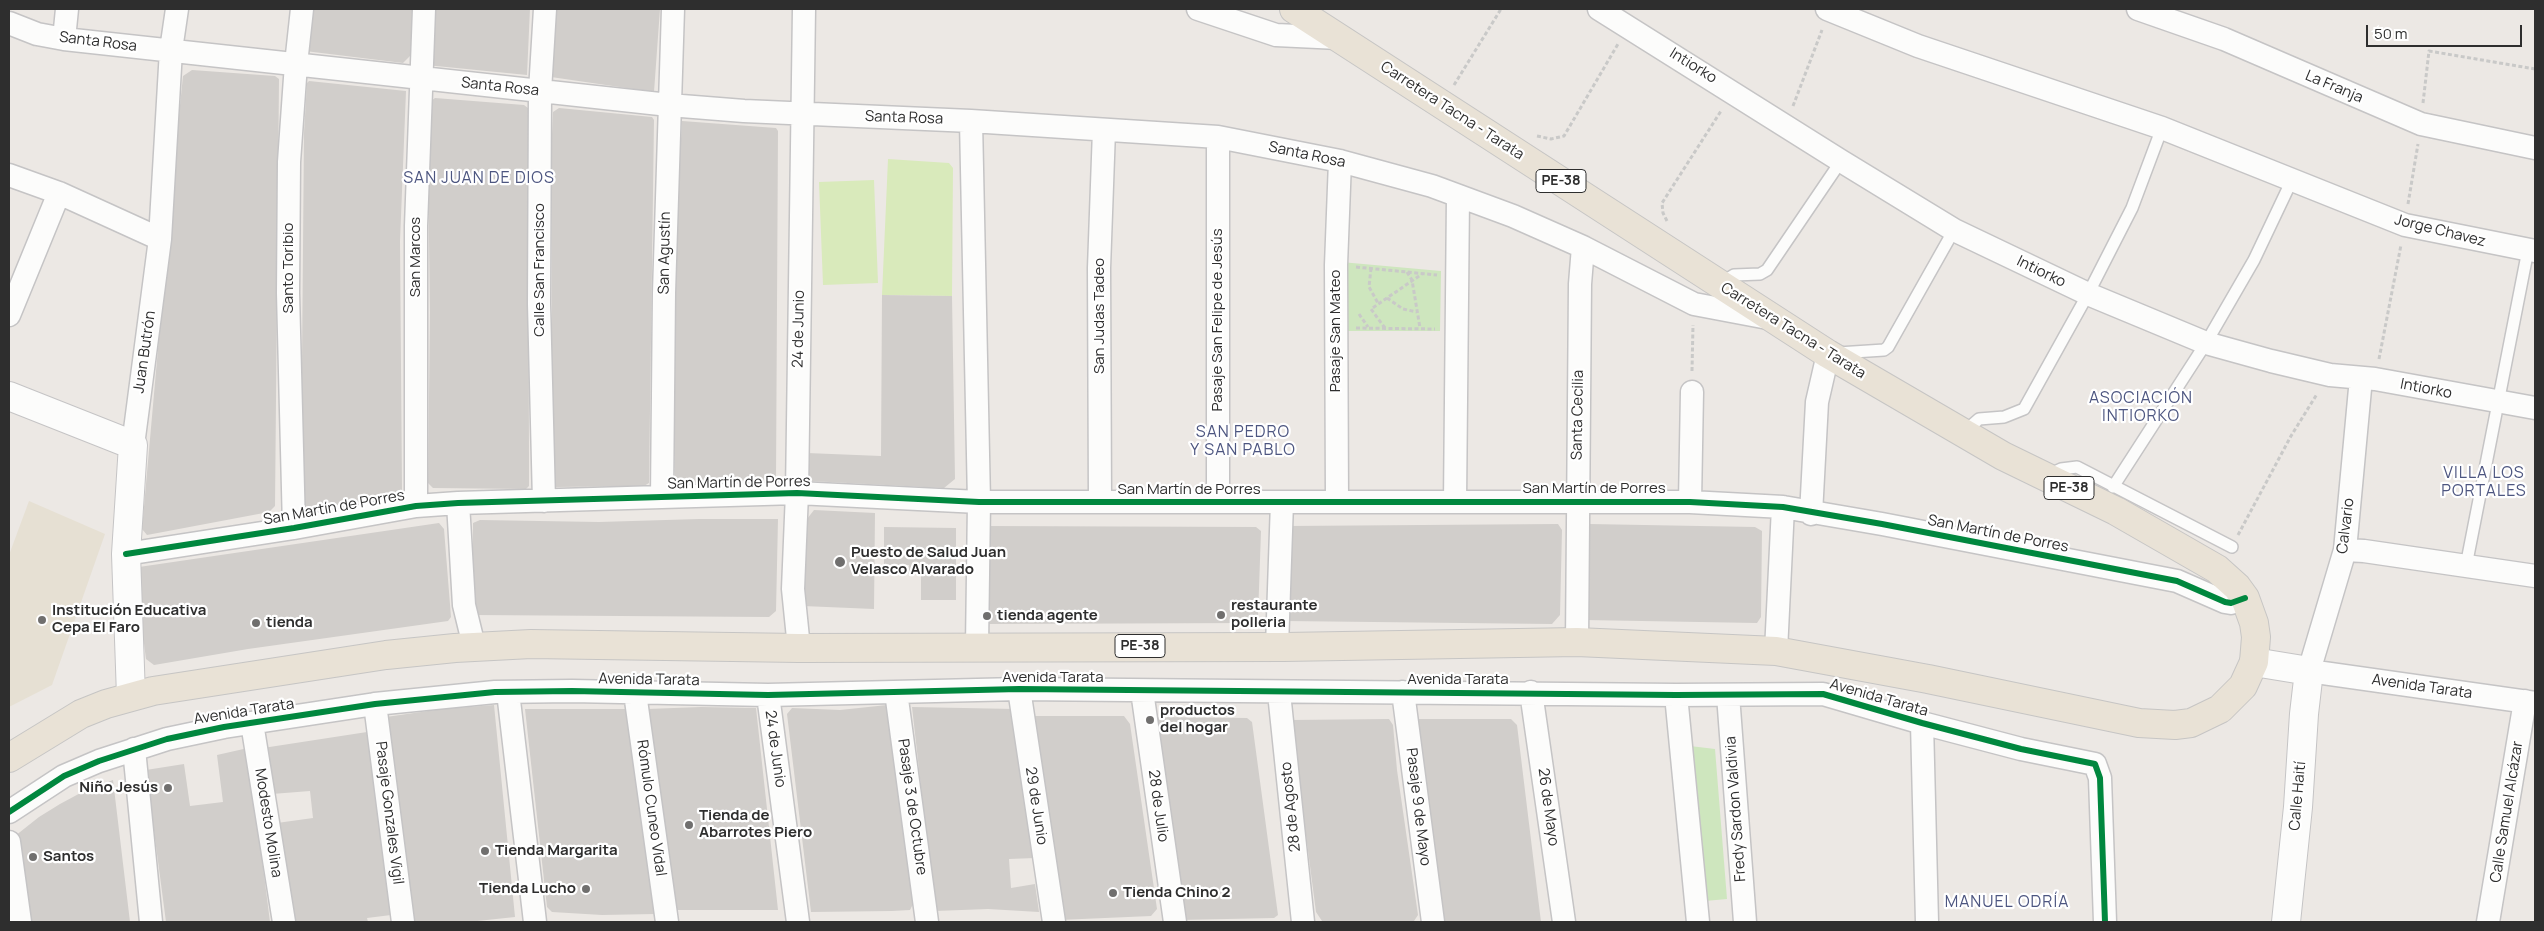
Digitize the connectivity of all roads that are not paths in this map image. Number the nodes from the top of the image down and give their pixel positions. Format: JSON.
{"nodes":[{"id":1,"x":67,"y":9,"type":"edge"},
{"id":2,"x":177,"y":9,"type":"edge"},
{"id":3,"x":302,"y":9,"type":"edge"},
{"id":4,"x":424,"y":9,"type":"edge"},
{"id":5,"x":545,"y":9,"type":"edge"},
{"id":6,"x":673,"y":9,"type":"edge"},
{"id":7,"x":804,"y":9,"type":"edge"},
{"id":8,"x":1198,"y":9,"type":"edge"},
{"id":9,"x":1294,"y":9,"type":"edge"},
{"id":10,"x":1599,"y":9,"type":"edge"},
{"id":11,"x":1829,"y":9,"type":"edge"},
{"id":12,"x":2138,"y":9,"type":"edge"},
{"id":13,"x":9,"y":23,"type":"edge"},
{"id":14,"x":1339,"y":38,"type":"junction"},
{"id":15,"x":64,"y":39,"type":"junction"},
{"id":16,"x":172,"y":50,"type":"junction"},
{"id":17,"x":296,"y":64,"type":"junction"},
{"id":18,"x":420,"y":77,"type":"junction"},
{"id":19,"x":540,"y":91,"type":"junction"},
{"id":20,"x":669,"y":105,"type":"junction"},
{"id":21,"x":803,"y":114,"type":"junction"},
{"id":22,"x":972,"y":121,"type":"junction"},
{"id":23,"x":2162,"y":128,"type":"junction"},
{"id":24,"x":1104,"y":130,"type":"junction"},
{"id":25,"x":1218,"y":137,"type":"junction"},
{"id":26,"x":2535,"y":148,"type":"edge"},
{"id":27,"x":1340,"y":161,"type":"junction"},
{"id":28,"x":1841,"y":162,"type":"junction"},
{"id":29,"x":9,"y":175,"type":"edge"},
{"id":30,"x":2292,"y":180,"type":"junction"},
{"id":31,"x":59,"y":193,"type":"junction"},
{"id":32,"x":1458,"y":196,"type":"junction"},
{"id":33,"x":1954,"y":230,"type":"junction"},
{"id":34,"x":160,"y":239,"type":"junction"},
{"id":35,"x":1583,"y":247,"type":"junction"},
{"id":36,"x":2532,"y":251,"type":"edge"},
{"id":37,"x":1718,"y":284,"type":"junction"},
{"id":38,"x":2088,"y":294,"type":"junction"},
{"id":39,"x":9,"y":315,"type":"edge"},
{"id":40,"x":1772,"y":319,"type":"junction"},
{"id":41,"x":2206,"y":343,"type":"junction"},
{"id":42,"x":1828,"y":354,"type":"junction"},
{"id":43,"x":2361,"y":378,"type":"junction"},
{"id":44,"x":1692,"y":392,"type":"road end"},
{"id":45,"x":9,"y":396,"type":"edge"},
{"id":46,"x":2497,"y":402,"type":"junction"},
{"id":47,"x":2535,"y":408,"type":"edge"},
{"id":48,"x":1963,"y":433,"type":"junction"},
{"id":49,"x":132,"y":444,"type":"junction"},
{"id":50,"x":2044,"y":476,"type":"junction"},
{"id":51,"x":2113,"y":487,"type":"junction"},
{"id":52,"x":797,"y":493,"type":"junction"},
{"id":53,"x":662,"y":497,"type":"junction"},
{"id":54,"x":544,"y":501,"type":"junction"},
{"id":55,"x":979,"y":502,"type":"junction"},
{"id":56,"x":1100,"y":502,"type":"junction"},
{"id":57,"x":1218,"y":502,"type":"junction"},
{"id":58,"x":1282,"y":502,"type":"junction"},
{"id":59,"x":1337,"y":502,"type":"junction"},
{"id":60,"x":1455,"y":502,"type":"junction"},
{"id":61,"x":1577,"y":502,"type":"junction"},
{"id":62,"x":1690,"y":502,"type":"junction"},
{"id":63,"x":458,"y":503,"type":"junction"},
{"id":64,"x":416,"y":506,"type":"junction"},
{"id":65,"x":1783,"y":507,"type":"junction"},
{"id":66,"x":1812,"y":514,"type":"junction"},
{"id":67,"x":294,"y":528,"type":"junction"},
{"id":68,"x":2232,"y":547,"type":"road end"},
{"id":69,"x":2345,"y":550,"type":"junction"},
{"id":70,"x":126,"y":554,"type":"junction"},
{"id":71,"x":2466,"y":566,"type":"junction"},
{"id":72,"x":2535,"y":576,"type":"edge"},
{"id":73,"x":2244,"y":598,"type":"junction"},
{"id":74,"x":1577,"y":642,"type":"junction"},
{"id":75,"x":474,"y":646,"type":"junction"},
{"id":76,"x":977,"y":646,"type":"junction"},
{"id":77,"x":1277,"y":647,"type":"junction"},
{"id":78,"x":799,"y":648,"type":"junction"},
{"id":79,"x":1776,"y":651,"type":"junction"},
{"id":80,"x":1822,"y":659,"type":"junction"},
{"id":81,"x":2254,"y":662,"type":"junction"},
{"id":82,"x":2309,"y":671,"type":"junction"},
{"id":83,"x":1019,"y":689,"type":"junction"},
{"id":84,"x":1142,"y":691,"type":"junction"},
{"id":85,"x":508,"y":692,"type":"junction"},
{"id":86,"x":896,"y":692,"type":"junction"},
{"id":87,"x":1279,"y":692,"type":"junction"},
{"id":88,"x":1403,"y":692,"type":"junction"},
{"id":89,"x":1531,"y":692,"type":"junction"},
{"id":90,"x":635,"y":693,"type":"junction"},
{"id":91,"x":1823,"y":694,"type":"junction"},
{"id":92,"x":768,"y":695,"type":"junction"},
{"id":93,"x":1676,"y":695,"type":"junction"},
{"id":94,"x":1728,"y":695,"type":"junction"},
{"id":95,"x":131,"y":696,"type":"junction"},
{"id":96,"x":2530,"y":702,"type":"edge"},
{"id":97,"x":375,"y":704,"type":"junction"},
{"id":98,"x":252,"y":723,"type":"junction"},
{"id":99,"x":1922,"y":723,"type":"junction"},
{"id":100,"x":134,"y":748,"type":"junction"},
{"id":101,"x":9,"y":758,"type":"edge"},
{"id":102,"x":9,"y":812,"type":"edge"},
{"id":103,"x":9,"y":842,"type":"edge"},
{"id":104,"x":20,"y":922,"type":"edge"},
{"id":105,"x":151,"y":922,"type":"edge"},
{"id":106,"x":284,"y":922,"type":"edge"},
{"id":107,"x":403,"y":922,"type":"edge"},
{"id":108,"x":535,"y":922,"type":"edge"},
{"id":109,"x":667,"y":922,"type":"edge"},
{"id":110,"x":798,"y":922,"type":"edge"},
{"id":111,"x":927,"y":922,"type":"edge"},
{"id":112,"x":1054,"y":922,"type":"edge"},
{"id":113,"x":1175,"y":922,"type":"edge"},
{"id":114,"x":1303,"y":922,"type":"edge"},
{"id":115,"x":1433,"y":922,"type":"edge"},
{"id":116,"x":1564,"y":922,"type":"edge"},
{"id":117,"x":1698,"y":922,"type":"edge"},
{"id":118,"x":1745,"y":922,"type":"edge"},
{"id":119,"x":1927,"y":922,"type":"edge"},
{"id":120,"x":2105,"y":922,"type":"edge"},
{"id":121,"x":2286,"y":922,"type":"edge"},
{"id":122,"x":2488,"y":922,"type":"edge"}],
"edges":[{"from":1,"to":15,"type":"street"},
{"from":2,"to":16,"type":"street","name":"Juan Butrón"},
{"from":3,"to":17,"type":"street","name":"Santo Toribio"},
{"from":4,"to":18,"type":"street","name":"San Marcos"},
{"from":5,"to":19,"type":"street","name":"Calle San Francisco"},
{"from":6,"to":20,"type":"street","name":"San Agustín"},
{"from":7,"to":21,"type":"street","name":"24 de Junio"},
{"from":8,"to":14,"type":"street"},
{"from":9,"to":14,"type":"highway","name":"Carretera Tacna - Tarata","number":"PE-38"},
{"from":10,"to":28,"type":"street","name":"Intiorko"},
{"from":11,"to":23,"type":"street","name":"Jorge Chavez"},
{"from":12,"to":26,"type":"street","name":"La Franja"},
{"from":13,"to":15,"type":"street","name":"Santa Rosa"},
{"from":14,"to":37,"type":"highway","name":"Carretera Tacna - Tarata","number":"PE-38"},
{"from":15,"to":16,"type":"street","name":"Santa Rosa"},
{"from":16,"to":17,"type":"street","name":"Santa Rosa"},
{"from":16,"to":34,"type":"street","name":"Juan Butrón"},
{"from":17,"to":18,"type":"street","name":"Santa Rosa"},
{"from":17,"to":67,"type":"street","name":"Santo Toribio"},
{"from":18,"to":19,"type":"street","name":"Santa Rosa"},
{"from":18,"to":64,"type":"street","name":"San Marcos"},
{"from":19,"to":20,"type":"street","name":"Santa Rosa"},
{"from":19,"to":54,"type":"street","name":"Calle San Francisco"},
{"from":20,"to":21,"type":"street","name":"Santa Rosa"},
{"from":20,"to":53,"type":"street","name":"San Agustín"},
{"from":21,"to":22,"type":"street","name":"Santa Rosa"},
{"from":21,"to":52,"type":"street","name":"24 de Junio"},
{"from":22,"to":24,"type":"street","name":"Santa Rosa"},
{"from":22,"to":55,"type":"street"},
{"from":23,"to":30,"type":"street","name":"Jorge Chavez"},
{"from":23,"to":38,"type":"lane"},
{"from":24,"to":25,"type":"street","name":"Santa Rosa"},
{"from":24,"to":56,"type":"street","name":"San Judas Tadeo"},
{"from":25,"to":27,"type":"street","name":"Santa Rosa"},
{"from":25,"to":57,"type":"street","name":"Pasaje San Felipe de Jesús"},
{"from":27,"to":32,"type":"street","name":"Santa Rosa"},
{"from":27,"to":59,"type":"street","name":"Pasaje San Mateo"},
{"from":28,"to":33,"type":"street","name":"Intiorko"},
{"from":28,"to":37,"type":"lane"},
{"from":29,"to":31,"type":"street"},
{"from":30,"to":36,"type":"street","name":"Jorge Chavez"},
{"from":30,"to":41,"type":"lane"},
{"from":31,"to":34,"type":"street"},
{"from":31,"to":39,"type":"street"},
{"from":32,"to":35,"type":"street","name":"Santa Rosa"},
{"from":32,"to":60,"type":"street"},
{"from":33,"to":38,"type":"street","name":"Intiorko"},
{"from":33,"to":42,"type":"lane"},
{"from":34,"to":49,"type":"street","name":"Juan Butrón"},
{"from":35,"to":40,"type":"street","name":"Santa Rosa"},
{"from":35,"to":61,"type":"street","name":"Santa Cecilia"},
{"from":36,"to":46,"type":"lane"},
{"from":37,"to":40,"type":"highway","name":"Carretera Tacna - Tarata","number":"PE-38"},
{"from":38,"to":41,"type":"street","name":"Intiorko"},
{"from":38,"to":48,"type":"lane"},
{"from":40,"to":42,"type":"highway","name":"Carretera Tacna - Tarata","number":"PE-38"},
{"from":41,"to":43,"type":"street","name":"Intiorko"},
{"from":41,"to":51,"type":"lane"},
{"from":42,"to":48,"type":"highway","name":"Carretera Tacna - Tarata","number":"PE-38"},
{"from":42,"to":66,"type":"street"},
{"from":43,"to":46,"type":"street","name":"Intiorko"},
{"from":43,"to":69,"type":"street","name":"Calvario"},
{"from":44,"to":62,"type":"street"},
{"from":45,"to":49,"type":"street"},
{"from":46,"to":47,"type":"street","name":"Intiorko"},
{"from":46,"to":71,"type":"lane"},
{"from":48,"to":50,"type":"highway","name":"Carretera Tacna - Tarata","number":"PE-38"},
{"from":49,"to":70,"type":"street","name":"Juan Butrón"},
{"from":50,"to":51,"type":"lane"},
{"from":50,"to":73,"type":"highway","name":"Carretera Tacna - Tarata","number":"PE-38"},
{"from":51,"to":68,"type":"lane"},
{"from":52,"to":53,"type":"street","name":"San Martín de Porres"},
{"from":52,"to":55,"type":"street","name":"San Martín de Porres"},
{"from":52,"to":78,"type":"street","name":"24 de Junio"},
{"from":53,"to":54,"type":"street","name":"San Martín de Porres"},
{"from":54,"to":63,"type":"street","name":"San Martín de Porres"},
{"from":55,"to":56,"type":"street","name":"San Martín de Porres"},
{"from":55,"to":76,"type":"street"},
{"from":56,"to":57,"type":"street","name":"San Martín de Porres"},
{"from":57,"to":58,"type":"street","name":"San Martín de Porres"},
{"from":58,"to":59,"type":"street","name":"San Martín de Porres"},
{"from":58,"to":77,"type":"street"},
{"from":59,"to":60,"type":"street","name":"San Martín de Porres"},
{"from":60,"to":61,"type":"street","name":"San Martín de Porres"},
{"from":61,"to":62,"type":"street","name":"San Martín de Porres"},
{"from":61,"to":74,"type":"street","name":"Santa Cecilia"},
{"from":62,"to":65,"type":"street","name":"San Martín de Porres"},
{"from":63,"to":64,"type":"street","name":"San Martín de Porres"},
{"from":63,"to":75,"type":"street"},
{"from":64,"to":67,"type":"street","name":"San Martín de Porres"},
{"from":65,"to":66,"type":"street","name":"San Martín de Porres"},
{"from":65,"to":79,"type":"street"},
{"from":66,"to":73,"type":"street","name":"San Martín de Porres"},
{"from":67,"to":70,"type":"street","name":"San Martín de Porres"},
{"from":69,"to":71,"type":"street"},
{"from":69,"to":82,"type":"street","name":"Calvario"},
{"from":70,"to":95,"type":"street","name":"Juan Butrón"},
{"from":71,"to":72,"type":"street"},
{"from":73,"to":81,"type":"highway","name":"Carretera Tacna - Tarata","number":"PE-38"},
{"from":74,"to":77,"type":"highway","name":"Avenida Tarata","number":"PE-38"},
{"from":74,"to":79,"type":"highway","name":"Avenida Tarata","number":"PE-38"},
{"from":75,"to":78,"type":"highway","name":"Avenida Tarata","number":"PE-38"},
{"from":75,"to":95,"type":"highway","name":"Avenida Tarata","number":"PE-38"},
{"from":76,"to":77,"type":"highway","name":"Avenida Tarata","number":"PE-38"},
{"from":76,"to":78,"type":"highway","name":"Avenida Tarata","number":"PE-38"},
{"from":79,"to":80,"type":"highway","name":"Avenida Tarata","number":"PE-38"},
{"from":80,"to":81,"type":"highway","name":"Avenida Tarata","number":"PE-38"},
{"from":80,"to":91,"type":"street"},
{"from":81,"to":82,"type":"street"},
{"from":82,"to":96,"type":"street","name":"Avenida Tarata"},
{"from":82,"to":121,"type":"street","name":"Calle Haití"},
{"from":83,"to":84,"type":"street","name":"Avenida Tarata"},
{"from":83,"to":86,"type":"street","name":"Avenida Tarata"},
{"from":83,"to":112,"type":"street","name":"29 de Junio"},
{"from":84,"to":87,"type":"street","name":"Avenida Tarata"},
{"from":84,"to":113,"type":"street","name":"28 de Julio"},
{"from":85,"to":90,"type":"street","name":"Avenida Tarata"},
{"from":85,"to":97,"type":"street","name":"Avenida Tarata"},
{"from":85,"to":108,"type":"street"},
{"from":86,"to":92,"type":"street","name":"Avenida Tarata"},
{"from":86,"to":111,"type":"street","name":"Pasaje 3 de Octubre"},
{"from":87,"to":88,"type":"street","name":"Avenida Tarata"},
{"from":87,"to":114,"type":"street","name":"28 de Agosto"},
{"from":88,"to":89,"type":"street","name":"Avenida Tarata"},
{"from":88,"to":115,"type":"street","name":"Pasaje 9 de Mayo"},
{"from":89,"to":93,"type":"street","name":"Avenida Tarata"},
{"from":89,"to":116,"type":"street","name":"26 de Mayo"},
{"from":90,"to":92,"type":"street","name":"Avenida Tarata"},
{"from":90,"to":109,"type":"street","name":"Rómulo Cuneo Vidal"},
{"from":91,"to":94,"type":"street","name":"Avenida Tarata"},
{"from":91,"to":99,"type":"street","name":"Avenida Tarata"},
{"from":92,"to":110,"type":"street","name":"24 de Junio"},
{"from":93,"to":94,"type":"street","name":"Avenida Tarata"},
{"from":93,"to":117,"type":"street"},
{"from":94,"to":118,"type":"street","name":"Fredy Sardon Valdivia"},
{"from":95,"to":101,"type":"highway","name":"Avenida Tarata","number":"PE-38"},
{"from":96,"to":122,"type":"street","name":"Calle Samuel Alcázar"},
{"from":97,"to":98,"type":"street","name":"Avenida Tarata"},
{"from":97,"to":107,"type":"street","name":"Pasaje Gonzales Vigil"},
{"from":98,"to":100,"type":"street","name":"Avenida Tarata"},
{"from":98,"to":106,"type":"street","name":"Modesto Molina"},
{"from":99,"to":119,"type":"street"},
{"from":99,"to":120,"type":"street","name":"Avenida Tarata"},
{"from":100,"to":102,"type":"street","name":"Avenida Tarata"},
{"from":100,"to":105,"type":"street"},
{"from":103,"to":104,"type":"street"}]}
